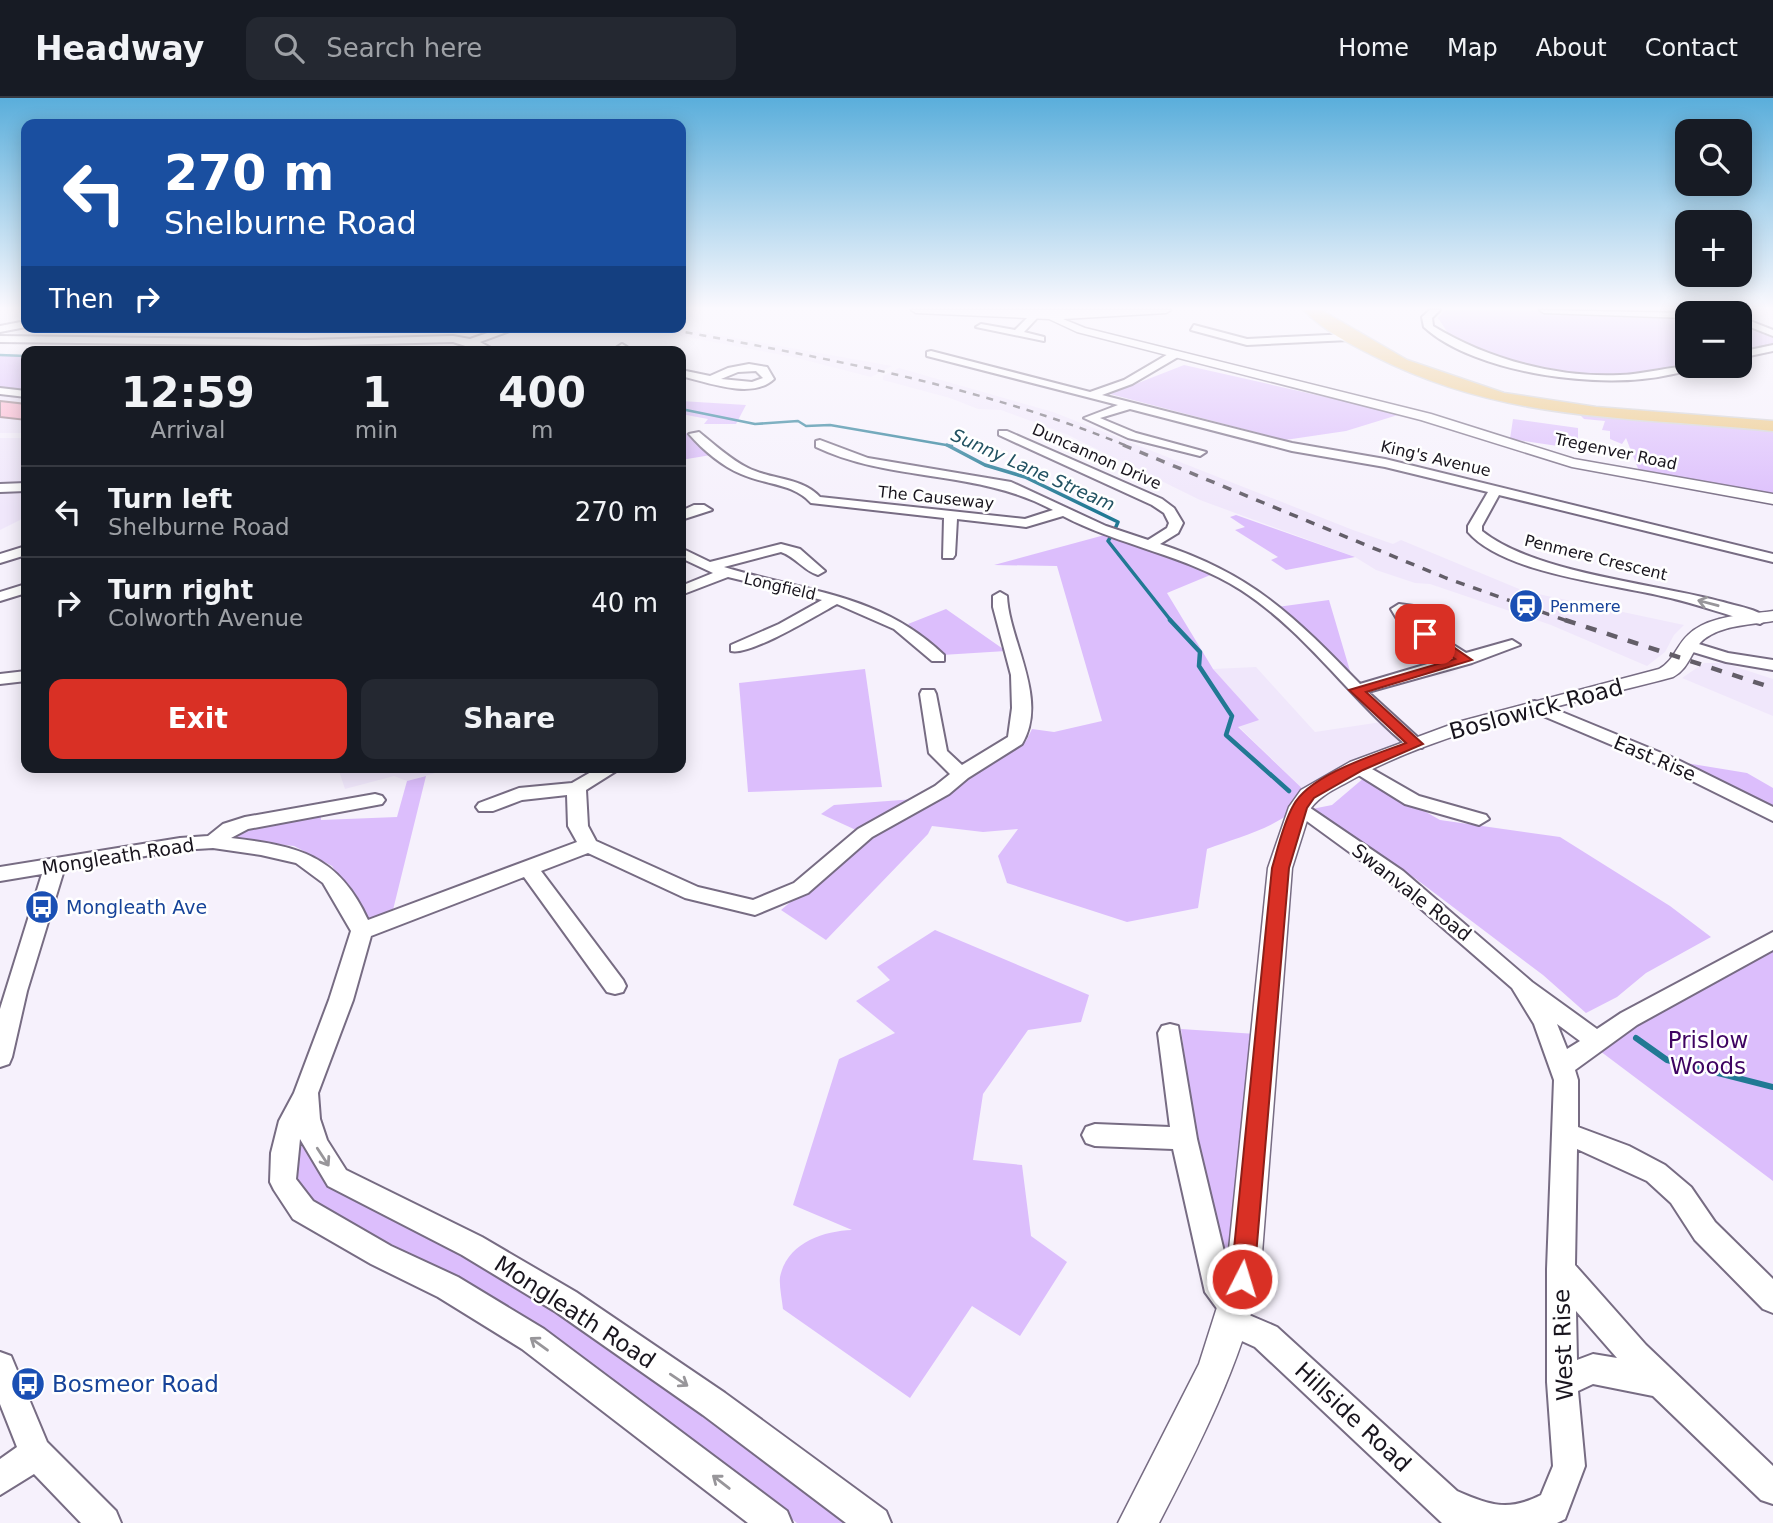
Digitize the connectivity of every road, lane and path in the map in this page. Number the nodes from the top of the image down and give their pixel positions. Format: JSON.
{"nodes":[{"id":1,"x":699,"y":376,"type":"edge"},
{"id":2,"x":1019,"y":376,"type":"edge"},
{"id":3,"x":1137,"y":376,"type":"edge"},
{"id":4,"x":1263,"y":376,"type":"edge"},
{"id":5,"x":1439,"y":376,"type":"edge"},
{"id":6,"x":712,"y":379,"type":"dead end"},
{"id":7,"x":0,"y":391,"type":"edge"},
{"id":8,"x":21,"y":393,"type":"edge"},
{"id":9,"x":1091,"y":395,"type":"junction"},
{"id":10,"x":1127,"y":406,"type":"junction"},
{"id":11,"x":1773,"y":426,"type":"edge"},
{"id":12,"x":1003,"y":433,"type":"dead end"},
{"id":13,"x":695,"y":434,"type":"dead end"},
{"id":14,"x":820,"y":444,"type":"dead end"},
{"id":15,"x":1200,"y":452,"type":"dead end"},
{"id":16,"x":21,"y":487,"type":"edge"},
{"id":17,"x":0,"y":488,"type":"edge"},
{"id":18,"x":1495,"y":490,"type":"junction"},
{"id":19,"x":1773,"y":499,"type":"edge"},
{"id":20,"x":705,"y":510,"type":"dead end"},
{"id":21,"x":1064,"y":511,"type":"junction"},
{"id":22,"x":686,"y":514,"type":"edge"},
{"id":23,"x":951,"y":516,"type":"junction"},
{"id":24,"x":1150,"y":544,"type":"junction"},
{"id":25,"x":21,"y":552,"type":"edge"},
{"id":26,"x":686,"y":555,"type":"edge"},
{"id":27,"x":948,"y":555,"type":"dead end"},
{"id":28,"x":1773,"y":558,"type":"edge"},
{"id":29,"x":0,"y":559,"type":"edge"},
{"id":30,"x":708,"y":568,"type":"junction"},
{"id":31,"x":818,"y":570,"type":"dead end"},
{"id":32,"x":726,"y":573,"type":"junction"},
{"id":33,"x":686,"y":589,"type":"edge"},
{"id":34,"x":21,"y":590,"type":"edge"},
{"id":35,"x":1656,"y":590,"type":"joint"},
{"id":36,"x":1000,"y":596,"type":"dead end"},
{"id":37,"x":0,"y":597,"type":"edge"},
{"id":38,"x":835,"y":599,"type":"junction"},
{"id":39,"x":1416,"y":610,"type":"dead end"},
{"id":40,"x":1767,"y":617,"type":"edge"},
{"id":41,"x":1512,"y":645,"type":"dead end"},
{"id":42,"x":737,"y":648,"type":"dead end"},
{"id":43,"x":1687,"y":651,"type":"junction"},
{"id":44,"x":938,"y":658,"type":"dead end"},
{"id":45,"x":1466,"y":660,"type":"junction"},
{"id":46,"x":1773,"y":665,"type":"edge"},
{"id":47,"x":21,"y":677,"type":"edge"},
{"id":48,"x":0,"y":679,"type":"edge"},
{"id":49,"x":1356,"y":690,"type":"junction"},
{"id":50,"x":928,"y":694,"type":"dead end"},
{"id":51,"x":1535,"y":706,"type":"junction"},
{"id":52,"x":1416,"y":744,"type":"junction"},
{"id":53,"x":1358,"y":767,"type":"junction"},
{"id":54,"x":603,"y":773,"type":"edge"},
{"id":55,"x":961,"y":774,"type":"junction"},
{"id":56,"x":576,"y":788,"type":"junction"},
{"id":57,"x":375,"y":800,"type":"dead end"},
{"id":58,"x":486,"y":807,"type":"dead end"},
{"id":59,"x":1300,"y":807,"type":"junction"},
{"id":60,"x":1773,"y":814,"type":"edge"},
{"id":61,"x":1479,"y":819,"type":"dead end"},
{"id":62,"x":213,"y":842,"type":"junction"},
{"id":63,"x":589,"y":845,"type":"junction"},
{"id":64,"x":55,"y":866,"type":"junction"},
{"id":65,"x":529,"y":869,"type":"junction"},
{"id":66,"x":0,"y":874,"type":"edge"},
{"id":67,"x":362,"y":930,"type":"junction"},
{"id":68,"x":1773,"y":940,"type":"edge"},
{"id":69,"x":1520,"y":982,"type":"junction"},
{"id":70,"x":615,"y":986,"type":"dead end"},
{"id":71,"x":1170,"y":1033,"type":"dead end"},
{"id":72,"x":1598,"y":1042,"type":"junction"},
{"id":73,"x":0,"y":1057,"type":"edge"},
{"id":74,"x":1563,"y":1065,"type":"junction"},
{"id":75,"x":306,"y":1093,"type":"junction"},
{"id":76,"x":1565,"y":1133,"type":"junction"},
{"id":77,"x":1095,"y":1135,"type":"dead end"},
{"id":78,"x":1184,"y":1139,"type":"junction"},
{"id":79,"x":1561,"y":1269,"type":"junction"},
{"id":80,"x":1773,"y":1299,"type":"edge"},
{"id":81,"x":1234,"y":1316,"type":"junction"},
{"id":82,"x":0,"y":1367,"type":"edge"},
{"id":83,"x":1562,"y":1382,"type":"junction"},
{"id":84,"x":1659,"y":1382,"type":"junction"},
{"id":85,"x":36,"y":1453,"type":"junction"},
{"id":86,"x":0,"y":1479,"type":"edge"},
{"id":87,"x":1773,"y":1488,"type":"edge"},
{"id":88,"x":1456,"y":1513,"type":"edge"},
{"id":89,"x":1554,"y":1515,"type":"edge"},
{"id":90,"x":104,"y":1523,"type":"edge"},
{"id":91,"x":775,"y":1523,"type":"edge"},
{"id":92,"x":874,"y":1523,"type":"edge"},
{"id":93,"x":1138,"y":1523,"type":"edge"}],
"edges":[{"from":1,"to":6,"type":"street"},
{"from":2,"to":9,"type":"street","name":"King's Avenue"},
{"from":3,"to":9,"type":"street"},
{"from":4,"to":19,"type":"street","name":"Tregenver Road"},
{"from":5,"to":11,"type":"main road"},
{"from":7,"to":8,"type":"street"},
{"from":9,"to":10,"type":"street","name":"King's Avenue"},
{"from":10,"to":15,"type":"street"},
{"from":10,"to":18,"type":"street","name":"King's Avenue"},
{"from":12,"to":24,"type":"street","name":"Duncannon Drive"},
{"from":13,"to":23,"type":"street","name":"The Causeway"},
{"from":14,"to":21,"type":"street"},
{"from":16,"to":17,"type":"street"},
{"from":18,"to":28,"type":"street","name":"King's Avenue"},
{"from":18,"to":35,"type":"street","name":"Penmere Crescent"},
{"from":20,"to":22,"type":"street"},
{"from":21,"to":23,"type":"street","name":"The Causeway"},
{"from":21,"to":24,"type":"street"},
{"from":23,"to":27,"type":"street"},
{"from":24,"to":49,"type":"street"},
{"from":25,"to":29,"type":"street"},
{"from":26,"to":30,"type":"street","name":"Longfield"},
{"from":30,"to":31,"type":"street"},
{"from":30,"to":32,"type":"street","name":"Longfield"},
{"from":32,"to":33,"type":"street","name":"Longfield"},
{"from":32,"to":38,"type":"street","name":"Longfield"},
{"from":34,"to":37,"type":"street"},
{"from":40,"to":35,"type":"street","name":"Penmere Crescent","one_way":true},
{"from":36,"to":55,"type":"street"},
{"from":38,"to":42,"type":"street","name":"Longfield"},
{"from":38,"to":44,"type":"street","name":"Longfield"},
{"from":39,"to":45,"type":"street"},
{"from":40,"to":43,"type":"street"},
{"from":41,"to":45,"type":"street"},
{"from":43,"to":46,"type":"street"},
{"from":43,"to":51,"type":"street","name":"Boslowick Road"},
{"from":45,"to":49,"type":"street"},
{"from":47,"to":48,"type":"street"},
{"from":49,"to":52,"type":"street"},
{"from":50,"to":55,"type":"street"},
{"from":51,"to":52,"type":"street","name":"Boslowick Road"},
{"from":51,"to":60,"type":"street","name":"East Rise"},
{"from":52,"to":53,"type":"street","name":"Boslowick Road"},
{"from":53,"to":59,"type":"street","name":"Boslowick Road"},
{"from":53,"to":61,"type":"street"},
{"from":54,"to":56,"type":"street"},
{"from":55,"to":63,"type":"street"},
{"from":56,"to":58,"type":"street"},
{"from":56,"to":63,"type":"street"},
{"from":57,"to":62,"type":"street"},
{"from":59,"to":69,"type":"street","name":"Swanvale Road"},
{"from":59,"to":81,"type":"street"},
{"from":62,"to":64,"type":"street","name":"Mongleath Road"},
{"from":62,"to":67,"type":"street","name":"Mongleath Road"},
{"from":63,"to":65,"type":"street"},
{"from":64,"to":66,"type":"street","name":"Mongleath Road"},
{"from":64,"to":73,"type":"street"},
{"from":65,"to":67,"type":"street"},
{"from":65,"to":70,"type":"street"},
{"from":67,"to":75,"type":"street","name":"Mongleath Road"},
{"from":68,"to":72,"type":"street"},
{"from":69,"to":72,"type":"street","name":"Swanvale Road"},
{"from":69,"to":74,"type":"street","name":"Swanvale Road"},
{"from":71,"to":78,"type":"street"},
{"from":72,"to":74,"type":"street"},
{"from":74,"to":76,"type":"street","name":"West Rise"},
{"from":91,"to":75,"type":"street","name":"Mongleath Road","one_way":true},
{"from":75,"to":92,"type":"street","name":"Mongleath Road","one_way":true},
{"from":76,"to":79,"type":"street","name":"West Rise"},
{"from":76,"to":80,"type":"street"},
{"from":77,"to":78,"type":"street"},
{"from":78,"to":81,"type":"street"},
{"from":79,"to":83,"type":"street","name":"West Rise"},
{"from":79,"to":84,"type":"street"},
{"from":81,"to":88,"type":"street","name":"Hillside Road"},
{"from":81,"to":93,"type":"street"},
{"from":82,"to":85,"type":"street"},
{"from":83,"to":84,"type":"street"},
{"from":83,"to":89,"type":"street","name":"West Rise"},
{"from":84,"to":87,"type":"street"},
{"from":85,"to":86,"type":"street"},
{"from":85,"to":90,"type":"street"},
{"from":88,"to":89,"type":"street","name":"West Rise"}]}
